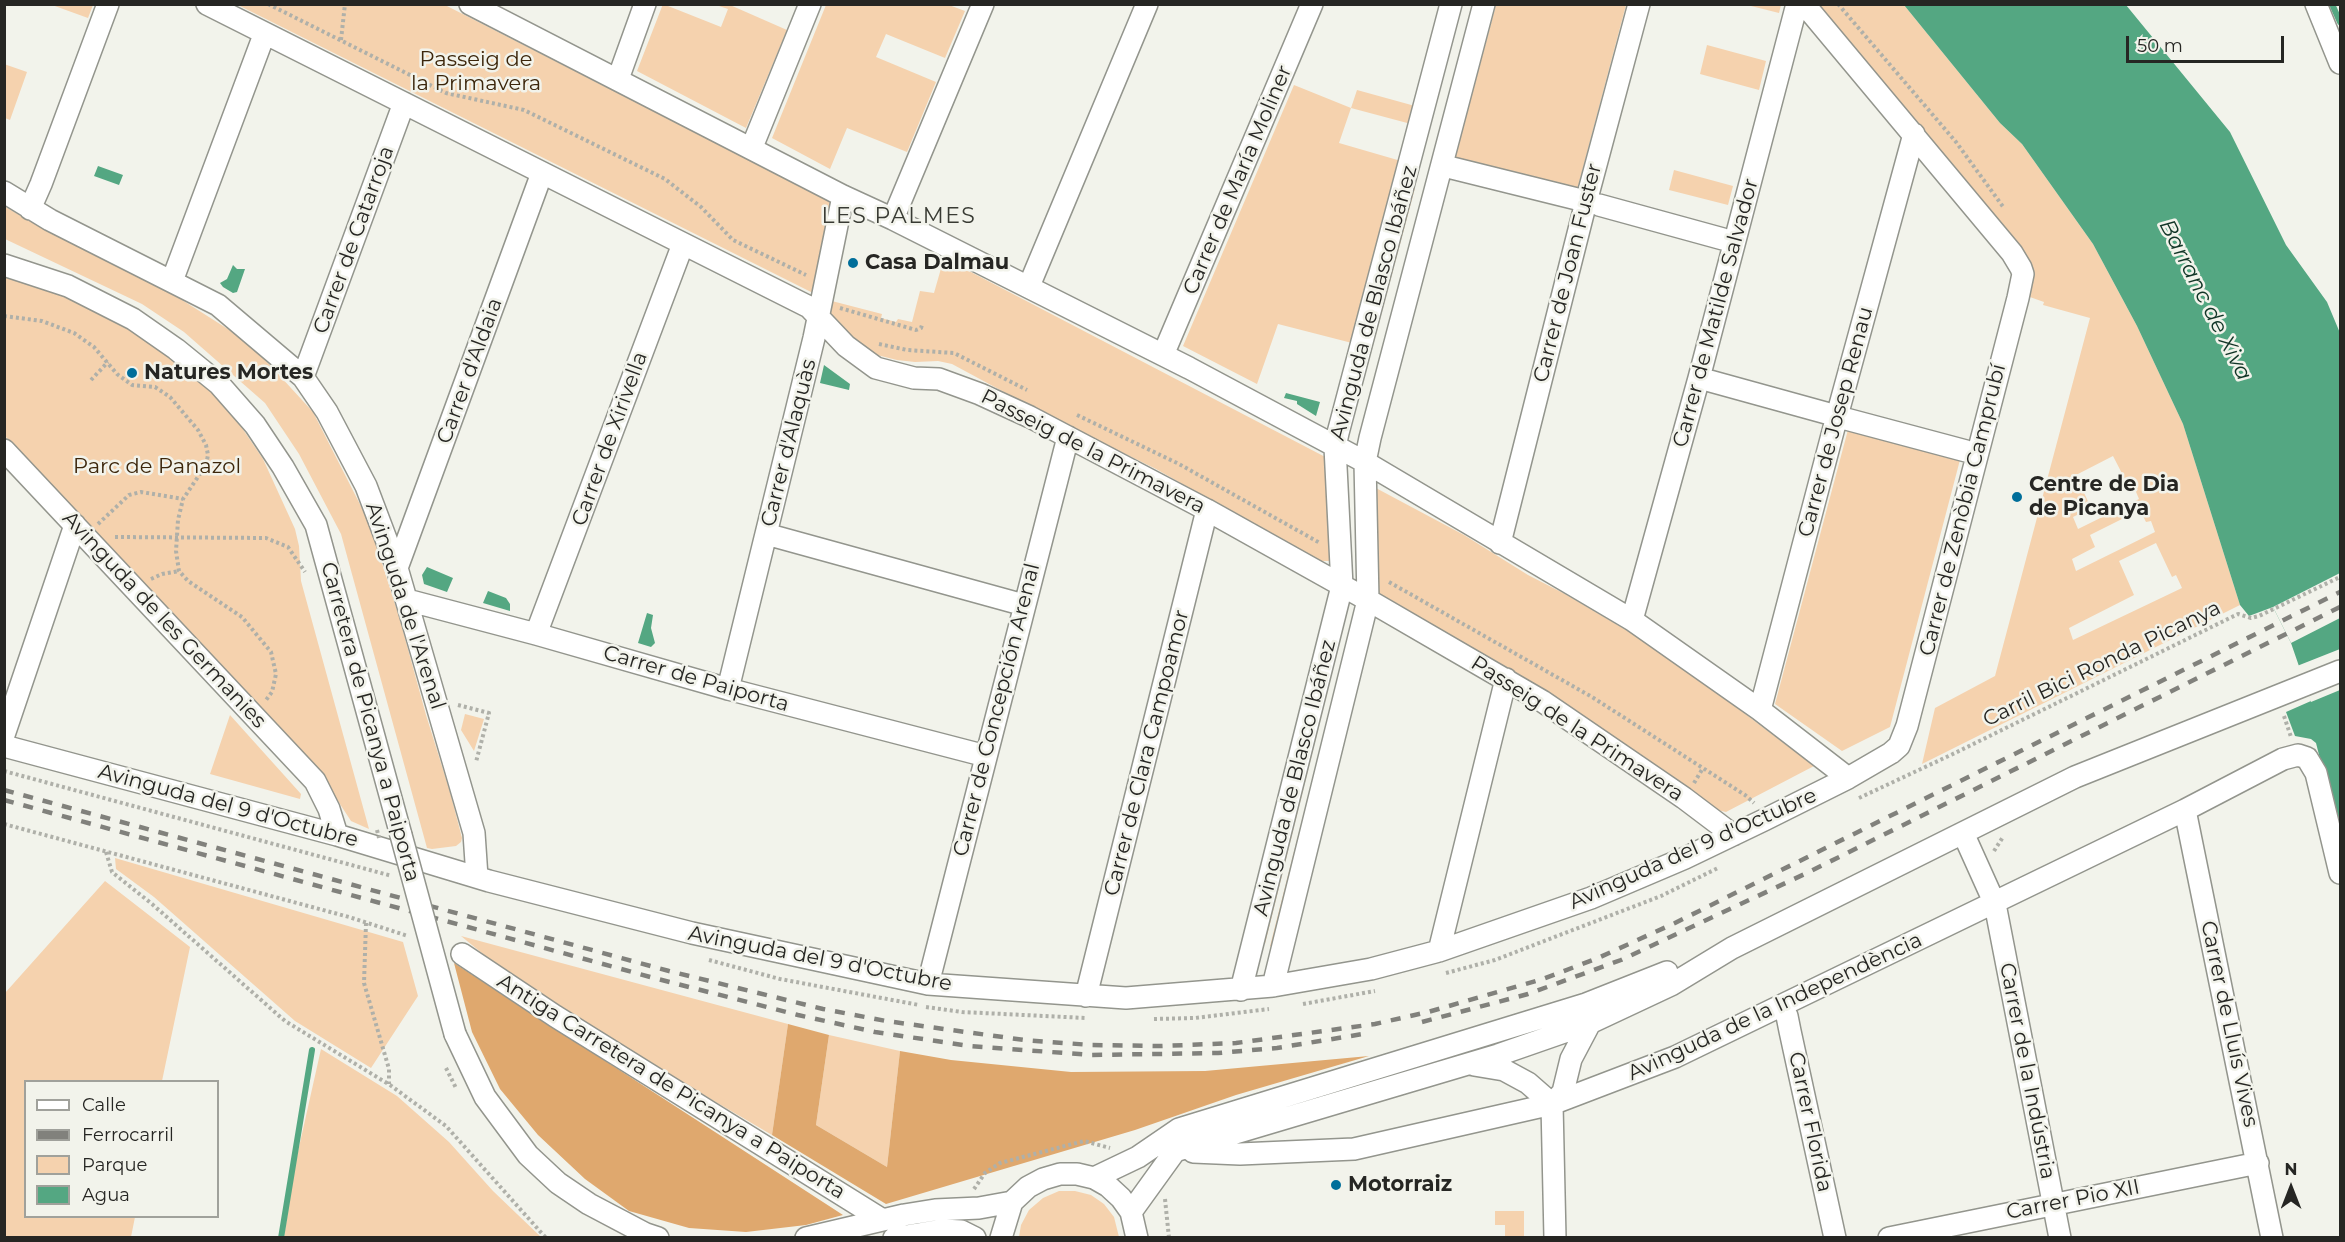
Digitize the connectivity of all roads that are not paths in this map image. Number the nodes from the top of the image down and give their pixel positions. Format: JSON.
{"nodes":[{"id":1,"x":108,"y":4,"type":"edge"},
{"id":2,"x":207,"y":4,"type":"edge"},
{"id":3,"x":645,"y":4,"type":"edge"},
{"id":4,"x":810,"y":4,"type":"edge"},
{"id":5,"x":982,"y":4,"type":"edge"},
{"id":6,"x":1147,"y":4,"type":"edge"},
{"id":7,"x":1312,"y":4,"type":"edge"},
{"id":8,"x":1451,"y":4,"type":"edge"},
{"id":9,"x":1484,"y":4,"type":"edge"},
{"id":10,"x":1639,"y":4,"type":"edge"},
{"id":11,"x":1797,"y":4,"type":"edge"},
{"id":12,"x":1804,"y":4,"type":"edge"},
{"id":13,"x":2316,"y":4,"type":"edge"},
{"id":14,"x":474,"y":6,"type":"edge"},
{"id":15,"x":264,"y":35,"type":"junction"},
{"id":16,"x":2340,"y":63,"type":"edge"},
{"id":17,"x":618,"y":79,"type":"junction"},
{"id":18,"x":404,"y":103,"type":"junction"},
{"id":19,"x":1914,"y":134,"type":"junction"},
{"id":20,"x":752,"y":147,"type":"junction"},
{"id":21,"x":1448,"y":167,"type":"dead end"},
{"id":22,"x":542,"y":173,"type":"junction"},
{"id":23,"x":4,"y":192,"type":"edge"},
{"id":24,"x":843,"y":196,"type":"junction"},
{"id":25,"x":1577,"y":199,"type":"dead end"},
{"id":26,"x":1599,"y":205,"type":"dead end"},
{"id":27,"x":30,"y":208,"type":"junction"},
{"id":28,"x":894,"y":219,"type":"junction"},
{"id":29,"x":1723,"y":239,"type":"dead end"},
{"id":30,"x":683,"y":244,"type":"junction"},
{"id":31,"x":5,"y":265,"type":"edge"},
{"id":32,"x":172,"y":281,"type":"junction"},
{"id":33,"x":1029,"y":286,"type":"junction"},
{"id":34,"x":818,"y":318,"type":"junction"},
{"id":35,"x":1163,"y":355,"type":"junction"},
{"id":36,"x":303,"y":377,"type":"junction"},
{"id":37,"x":1710,"y":381,"type":"dead end"},
{"id":38,"x":1068,"y":437,"type":"junction"},
{"id":39,"x":1335,"y":447,"type":"junction"},
{"id":40,"x":4,"y":450,"type":"edge"},
{"id":41,"x":1966,"y":451,"type":"dead end"},
{"id":42,"x":1365,"y":462,"type":"junction"},
{"id":43,"x":1207,"y":510,"type":"junction"},
{"id":44,"x":86,"y":526,"type":"junction"},
{"id":45,"x":766,"y":534,"type":"junction"},
{"id":46,"x":1500,"y":543,"type":"junction"},
{"id":47,"x":397,"y":568,"type":"junction"},
{"id":48,"x":1342,"y":586,"type":"junction"},
{"id":49,"x":407,"y":600,"type":"junction"},
{"id":50,"x":1368,"y":600,"type":"junction"},
{"id":51,"x":1024,"y":605,"type":"junction"},
{"id":52,"x":1632,"y":621,"type":"junction"},
{"id":53,"x":536,"y":634,"type":"junction"},
{"id":54,"x":2340,"y":671,"type":"edge"},
{"id":55,"x":1506,"y":679,"type":"junction"},
{"id":56,"x":728,"y":689,"type":"junction"},
{"id":57,"x":1760,"y":710,"type":"junction"},
{"id":58,"x":4,"y":735,"type":"edge"},
{"id":59,"x":4,"y":746,"type":"edge"},
{"id":60,"x":1905,"y":754,"type":"joint"},
{"id":61,"x":986,"y":756,"type":"junction"},
{"id":62,"x":1848,"y":778,"type":"junction"},
{"id":63,"x":320,"y":792,"type":"junction"},
{"id":64,"x":2185,"y":810,"type":"junction"},
{"id":65,"x":294,"y":823,"type":"junction"},
{"id":66,"x":1963,"y":833,"type":"junction"},
{"id":67,"x":337,"y":835,"type":"junction"},
{"id":68,"x":1733,"y":835,"type":"junction"},
{"id":69,"x":2340,"y":873,"type":"edge"},
{"id":70,"x":477,"y":877,"type":"junction"},
{"id":71,"x":1995,"y":904,"type":"junction"},
{"id":72,"x":1732,"y":948,"type":"junction"},
{"id":73,"x":1438,"y":951,"type":"junction"},
{"id":74,"x":462,"y":954,"type":"dead end"},
{"id":75,"x":928,"y":984,"type":"junction"},
{"id":76,"x":1273,"y":986,"type":"junction"},
{"id":77,"x":1241,"y":990,"type":"junction"},
{"id":78,"x":1086,"y":996,"type":"junction"},
{"id":79,"x":1781,"y":1007,"type":"junction"},
{"id":80,"x":1590,"y":1023,"type":"junction"},
{"id":81,"x":1467,"y":1064,"type":"junction"},
{"id":82,"x":1552,"y":1104,"type":"junction"},
{"id":83,"x":1175,"y":1151,"type":"junction"},
{"id":84,"x":2258,"y":1163,"type":"junction"},
{"id":85,"x":1094,"y":1178,"type":"junction"},
{"id":86,"x":1012,"y":1202,"type":"junction"},
{"id":87,"x":2053,"y":1204,"type":"junction"},
{"id":88,"x":1131,"y":1212,"type":"junction"},
{"id":89,"x":881,"y":1220,"type":"junction"},
{"id":90,"x":658,"y":1238,"type":"edge"},
{"id":91,"x":806,"y":1238,"type":"edge"},
{"id":92,"x":894,"y":1238,"type":"edge"},
{"id":93,"x":975,"y":1238,"type":"edge"},
{"id":94,"x":1001,"y":1238,"type":"edge"},
{"id":95,"x":1137,"y":1238,"type":"edge"},
{"id":96,"x":1556,"y":1238,"type":"edge"},
{"id":97,"x":1835,"y":1238,"type":"edge"},
{"id":98,"x":1888,"y":1238,"type":"edge"},
{"id":99,"x":2060,"y":1238,"type":"edge"},
{"id":100,"x":2272,"y":1238,"type":"edge"}],
"edges":[{"from":1,"to":27,"type":"street"},
{"from":2,"to":15,"type":"street","name":"Passeig de la Primavera"},
{"from":3,"to":17,"type":"street"},
{"from":4,"to":20,"type":"street"},
{"from":5,"to":28,"type":"street"},
{"from":6,"to":33,"type":"street"},
{"from":7,"to":35,"type":"street","name":"Carrer de María Moliner"},
{"from":8,"to":39,"type":"street","name":"Avinguda de Blasco Ibáñez"},
{"from":9,"to":42,"type":"street","name":"Avinguda de Blasco Ibáñez"},
{"from":10,"to":46,"type":"street","name":"Carrer de Joan Fuster"},
{"from":11,"to":52,"type":"street","name":"Carrer de Matilde Salvador"},
{"from":12,"to":19,"type":"street"},
{"from":13,"to":16,"type":"street"},
{"from":14,"to":17,"type":"street"},
{"from":15,"to":18,"type":"street","name":"Passeig de la Primavera"},
{"from":15,"to":32,"type":"street"},
{"from":17,"to":20,"type":"street"},
{"from":18,"to":22,"type":"street","name":"Passeig de la Primavera"},
{"from":18,"to":36,"type":"street","name":"Carrer de Catarroja"},
{"from":19,"to":57,"type":"street","name":"Carrer de Josep Renau"},
{"from":19,"to":60,"type":"street","name":"Carrer de Zenòbia Camprubí"},
{"from":20,"to":24,"type":"street"},
{"from":21,"to":25,"type":"street"},
{"from":22,"to":30,"type":"street","name":"Passeig de la Primavera"},
{"from":22,"to":47,"type":"street","name":"Carrer d'Aldaia"},
{"from":23,"to":27,"type":"street","name":"Avinguda de l'Arenal"},
{"from":24,"to":28,"type":"street"},
{"from":24,"to":34,"type":"street","name":"Carrer d'Alaquàs"},
{"from":26,"to":29,"type":"street"},
{"from":27,"to":32,"type":"street","name":"Avinguda de l'Arenal"},
{"from":28,"to":33,"type":"street"},
{"from":30,"to":34,"type":"street","name":"Passeig de la Primavera"},
{"from":30,"to":53,"type":"street","name":"Carrer de Xirivella"},
{"from":31,"to":90,"type":"street","name":"Carretera de Picanya a Paiporta","bridge":true},
{"from":32,"to":36,"type":"street","name":"Avinguda de l'Arenal"},
{"from":33,"to":35,"type":"street"},
{"from":34,"to":38,"type":"street","name":"Passeig de la Primavera"},
{"from":34,"to":45,"type":"street","name":"Carrer d'Alaquàs"},
{"from":35,"to":39,"type":"street"},
{"from":36,"to":47,"type":"street","name":"Avinguda de l'Arenal"},
{"from":37,"to":41,"type":"street"},
{"from":38,"to":43,"type":"street","name":"Passeig de la Primavera"},
{"from":38,"to":51,"type":"street","name":"Carrer de Concepción Arenal"},
{"from":39,"to":42,"type":"street"},
{"from":39,"to":48,"type":"street","name":"Avinguda de Blasco Ibáñez"},
{"from":40,"to":44,"type":"street","name":"Avinguda de les Germanies"},
{"from":42,"to":46,"type":"street"},
{"from":42,"to":50,"type":"street","name":"Avinguda de Blasco Ibáñez"},
{"from":43,"to":48,"type":"street","name":"Passeig de la Primavera"},
{"from":43,"to":78,"type":"street","name":"Carrer de Clara Campoamor"},
{"from":44,"to":58,"type":"street"},
{"from":44,"to":63,"type":"street","name":"Avinguda de les Germanies"},
{"from":45,"to":51,"type":"street"},
{"from":45,"to":56,"type":"street","name":"Carrer d'Alaquàs"},
{"from":46,"to":52,"type":"street"},
{"from":47,"to":49,"type":"street","name":"Avinguda de l'Arenal"},
{"from":48,"to":50,"type":"street","name":"Passeig de la Primavera"},
{"from":48,"to":77,"type":"street","name":"Avinguda de Blasco Ibáñez"},
{"from":49,"to":53,"type":"street","name":"Carrer de Paiporta"},
{"from":49,"to":70,"type":"street","name":"Avinguda de l'Arenal"},
{"from":50,"to":55,"type":"street","name":"Passeig de la Primavera"},
{"from":50,"to":76,"type":"street","name":"Avinguda de Blasco Ibáñez"},
{"from":51,"to":61,"type":"street","name":"Carrer de Concepción Arenal"},
{"from":52,"to":57,"type":"street"},
{"from":53,"to":56,"type":"street","name":"Carrer de Paiporta"},
{"from":54,"to":66,"type":"street"},
{"from":55,"to":68,"type":"street","name":"Passeig de la Primavera"},
{"from":55,"to":73,"type":"street"},
{"from":56,"to":61,"type":"street","name":"Carrer de Paiporta"},
{"from":57,"to":62,"type":"street"},
{"from":59,"to":65,"type":"street","name":"Avinguda del 9 d'Octubre"},
{"from":60,"to":62,"type":"street","name":"Avinguda del 9 d'Octubre"},
{"from":61,"to":75,"type":"street","name":"Carrer de Concepción Arenal"},
{"from":62,"to":68,"type":"street","name":"Avinguda del 9 d'Octubre"},
{"from":63,"to":65,"type":"street"},
{"from":63,"to":67,"type":"street","name":"Avinguda de les Germanies"},
{"from":64,"to":69,"type":"street","name":"Avinguda de la Independència"},
{"from":64,"to":71,"type":"street","name":"Avinguda de la Independència"},
{"from":64,"to":84,"type":"street","name":"Carrer de Lluís Vives"},
{"from":65,"to":67,"type":"street","name":"Avinguda del 9 d'Octubre"},
{"from":66,"to":71,"type":"street","name":"Carrer de la Indústria"},
{"from":66,"to":72,"type":"street"},
{"from":67,"to":70,"type":"street","name":"Avinguda del 9 d'Octubre"},
{"from":68,"to":73,"type":"street","name":"Avinguda del 9 d'Octubre"},
{"from":70,"to":75,"type":"street","name":"Avinguda del 9 d'Octubre"},
{"from":71,"to":79,"type":"street","name":"Avinguda de la Independència"},
{"from":71,"to":87,"type":"street","name":"Carrer de la Indústria"},
{"from":72,"to":80,"type":"street"},
{"from":72,"to":85,"type":"street"},
{"from":73,"to":76,"type":"street","name":"Avinguda del 9 d'Octubre"},
{"from":74,"to":89,"type":"street","name":"Antiga Carretera de Picanya a Paiporta"},
{"from":75,"to":78,"type":"street","name":"Avinguda del 9 d'Octubre"},
{"from":76,"to":77,"type":"street","name":"Avinguda del 9 d'Octubre"},
{"from":77,"to":78,"type":"street","name":"Avinguda del 9 d'Octubre"},
{"from":79,"to":82,"type":"street","name":"Avinguda de la Independència"},
{"from":79,"to":97,"type":"street","name":"Carrer Florida"},
{"from":80,"to":81,"type":"street"},
{"from":80,"to":82,"type":"street"},
{"from":81,"to":82,"type":"street"},
{"from":81,"to":83,"type":"street"},
{"from":82,"to":83,"type":"street","name":"Avinguda de la Independència"},
{"from":82,"to":96,"type":"street"},
{"from":83,"to":88,"type":"street"},
{"from":84,"to":87,"type":"street","name":"Carrer Pio XII"},
{"from":84,"to":100,"type":"street","name":"Carrer de Lluís Vives"},
{"from":85,"to":86,"type":"street"},
{"from":85,"to":88,"type":"street"},
{"from":86,"to":89,"type":"street"},
{"from":86,"to":94,"type":"street"},
{"from":87,"to":98,"type":"street","name":"Carrer Pio XII"},
{"from":87,"to":99,"type":"street","name":"Carrer de la Indústria"},
{"from":88,"to":95,"type":"street"},
{"from":89,"to":91,"type":"street"},
{"from":92,"to":93,"type":"street"}]}
